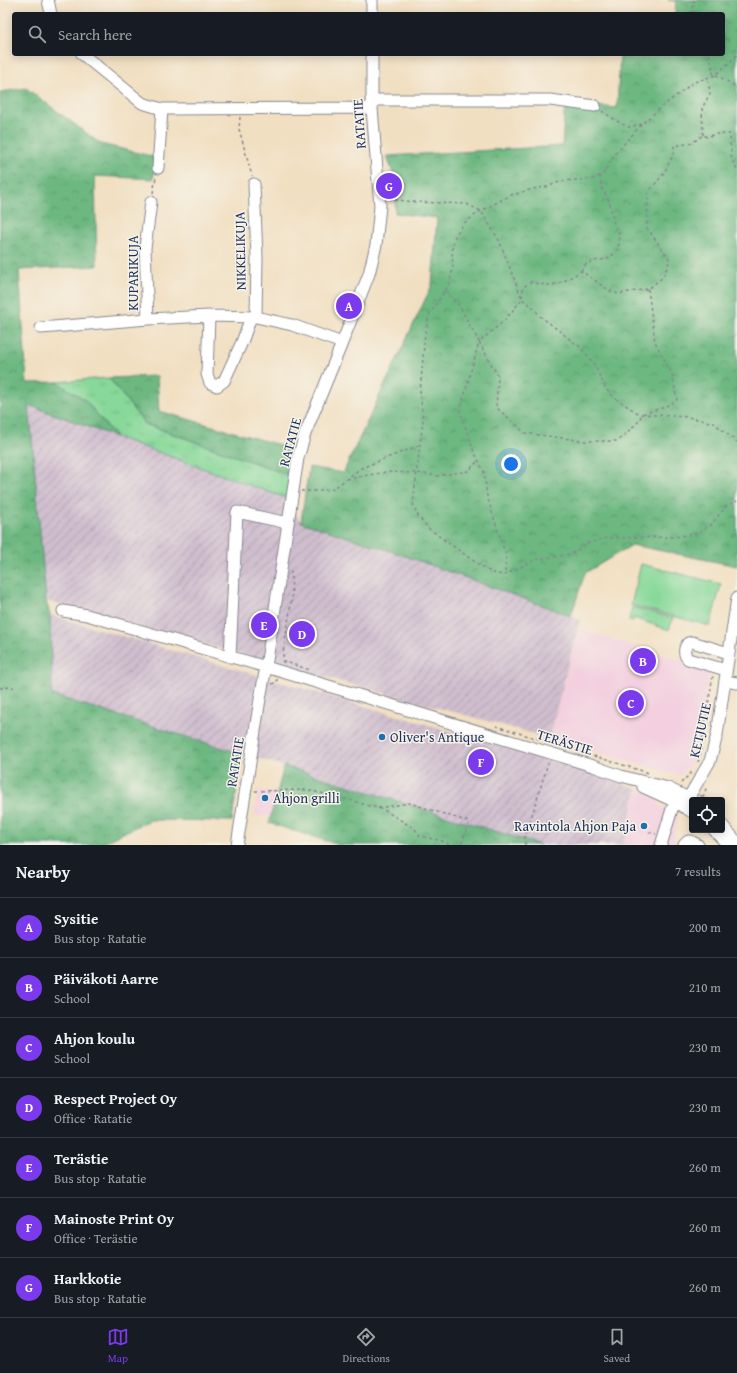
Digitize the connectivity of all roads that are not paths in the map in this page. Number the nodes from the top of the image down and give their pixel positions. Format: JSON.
{"nodes":[{"id":1,"x":48,"y":0,"type":"edge"},
{"id":2,"x":372,"y":0,"type":"edge"},
{"id":3,"x":50,"y":12,"type":"edge"},
{"id":4,"x":372,"y":12,"type":"edge"},
{"id":5,"x":84,"y":56,"type":"edge"},
{"id":6,"x":372,"y":56,"type":"edge"},
{"id":7,"x":371,"y":104,"type":"junction"},
{"id":8,"x":595,"y":106,"type":"road end"},
{"id":9,"x":162,"y":109,"type":"junction"},
{"id":10,"x":158,"y":168,"type":"road end"},
{"id":11,"x":254,"y":184,"type":"road end"},
{"id":12,"x":151,"y":202,"type":"road end"},
{"id":13,"x":209,"y":316,"type":"junction"},
{"id":14,"x":253,"y":317,"type":"junction"},
{"id":15,"x":148,"y":319,"type":"junction"},
{"id":16,"x":42,"y":328,"type":"dead end"},
{"id":17,"x":342,"y":343,"type":"junction"},
{"id":18,"x":288,"y":523,"type":"junction"},
{"id":19,"x":737,"y":598,"type":"edge"},
{"id":20,"x":63,"y":611,"type":"dead end"},
{"id":21,"x":729,"y":653,"type":"junction"},
{"id":22,"x":230,"y":657,"type":"junction"},
{"id":23,"x":266,"y":667,"type":"junction"},
{"id":24,"x":726,"y":675,"type":"junction"},
{"id":25,"x":737,"y":683,"type":"edge"},
{"id":26,"x":687,"y":804,"type":"edge"},
{"id":27,"x":718,"y":833,"type":"edge"},
{"id":28,"x":728,"y":842,"type":"edge"},
{"id":29,"x":237,"y":845,"type":"edge"},
{"id":30,"x":661,"y":845,"type":"edge"},
{"id":31,"x":684,"y":845,"type":"edge"},
{"id":32,"x":698,"y":845,"type":"edge"}],
"edges":[{"from":1,"to":3,"type":"street"},
{"from":2,"to":4,"type":"street"},
{"from":5,"to":9,"type":"street"},
{"from":6,"to":7,"type":"street","name":"RATATIE"},
{"from":7,"to":8,"type":"street"},
{"from":7,"to":9,"type":"street"},
{"from":7,"to":17,"type":"street","name":"RATATIE"},
{"from":9,"to":10,"type":"street"},
{"from":11,"to":14,"type":"street","name":"NIKKELIKUJA"},
{"from":12,"to":15,"type":"street","name":"KUPARIKUJA"},
{"from":13,"to":14,"type":"street"},
{"from":13,"to":14,"type":"street","name":"NIKKELIKUJA"},
{"from":13,"to":15,"type":"street"},
{"from":14,"to":17,"type":"street"},
{"from":15,"to":16,"type":"street"},
{"from":17,"to":18,"type":"street","name":"RATATIE"},
{"from":18,"to":22,"type":"street"},
{"from":18,"to":23,"type":"street","name":"RATATIE"},
{"from":19,"to":21,"type":"street","name":"KETJUTIE"},
{"from":20,"to":22,"type":"street","name":"TERÄSTIE"},
{"from":21,"to":24,"type":"street","name":"KETJUTIE"},
{"from":21,"to":24,"type":"street"},
{"from":22,"to":23,"type":"street","name":"TERÄSTIE"},
{"from":23,"to":26,"type":"street","name":"TERÄSTIE"},
{"from":23,"to":29,"type":"street","name":"RATATIE"},
{"from":24,"to":25,"type":"street"},
{"from":24,"to":26,"type":"street","name":"KETJUTIE"},
{"from":26,"to":30,"type":"street","name":"KETJUTIE"},
{"from":27,"to":28,"type":"street"},
{"from":31,"to":32,"type":"street"}]}
